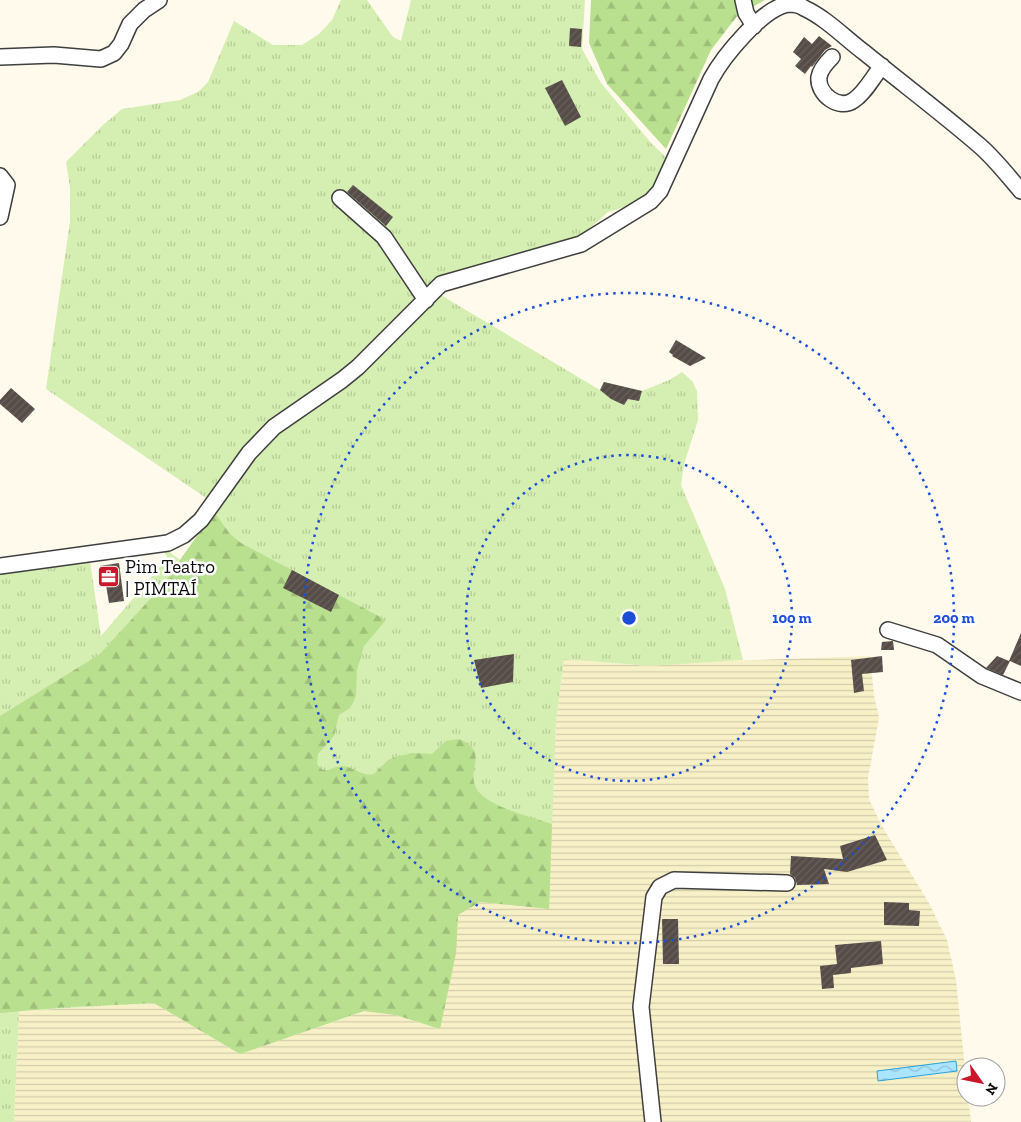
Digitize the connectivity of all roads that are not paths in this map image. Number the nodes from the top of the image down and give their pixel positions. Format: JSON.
{"nodes":[{"id":1,"x":159,"y":0,"type":"edge"},
{"id":2,"x":743,"y":0,"type":"edge"},
{"id":3,"x":754,"y":26,"type":"junction"},
{"id":4,"x":0,"y":57,"type":"edge"},
{"id":5,"x":832,"y":57,"type":"dead end"},
{"id":6,"x":882,"y":66,"type":"junction"},
{"id":7,"x":0,"y":176,"type":"edge"},
{"id":8,"x":1021,"y":191,"type":"edge"},
{"id":9,"x":340,"y":198,"type":"dead end"},
{"id":10,"x":0,"y":217,"type":"edge"},
{"id":11,"x":426,"y":300,"type":"junction"},
{"id":12,"x":0,"y":566,"type":"edge"},
{"id":13,"x":888,"y":630,"type":"dead end"},
{"id":14,"x":1021,"y":692,"type":"edge"},
{"id":15,"x":787,"y":883,"type":"dead end"},
{"id":16,"x":653,"y":1122,"type":"edge"}],
"edges":[{"from":1,"to":4,"type":"street"},
{"from":2,"to":3,"type":"street"},
{"from":3,"to":6,"type":"street"},
{"from":3,"to":11,"type":"street"},
{"from":5,"to":6,"type":"street"},
{"from":6,"to":8,"type":"street"},
{"from":7,"to":10,"type":"street"},
{"from":9,"to":11,"type":"street"},
{"from":11,"to":12,"type":"street"},
{"from":13,"to":14,"type":"street"},
{"from":15,"to":16,"type":"street"}]}
